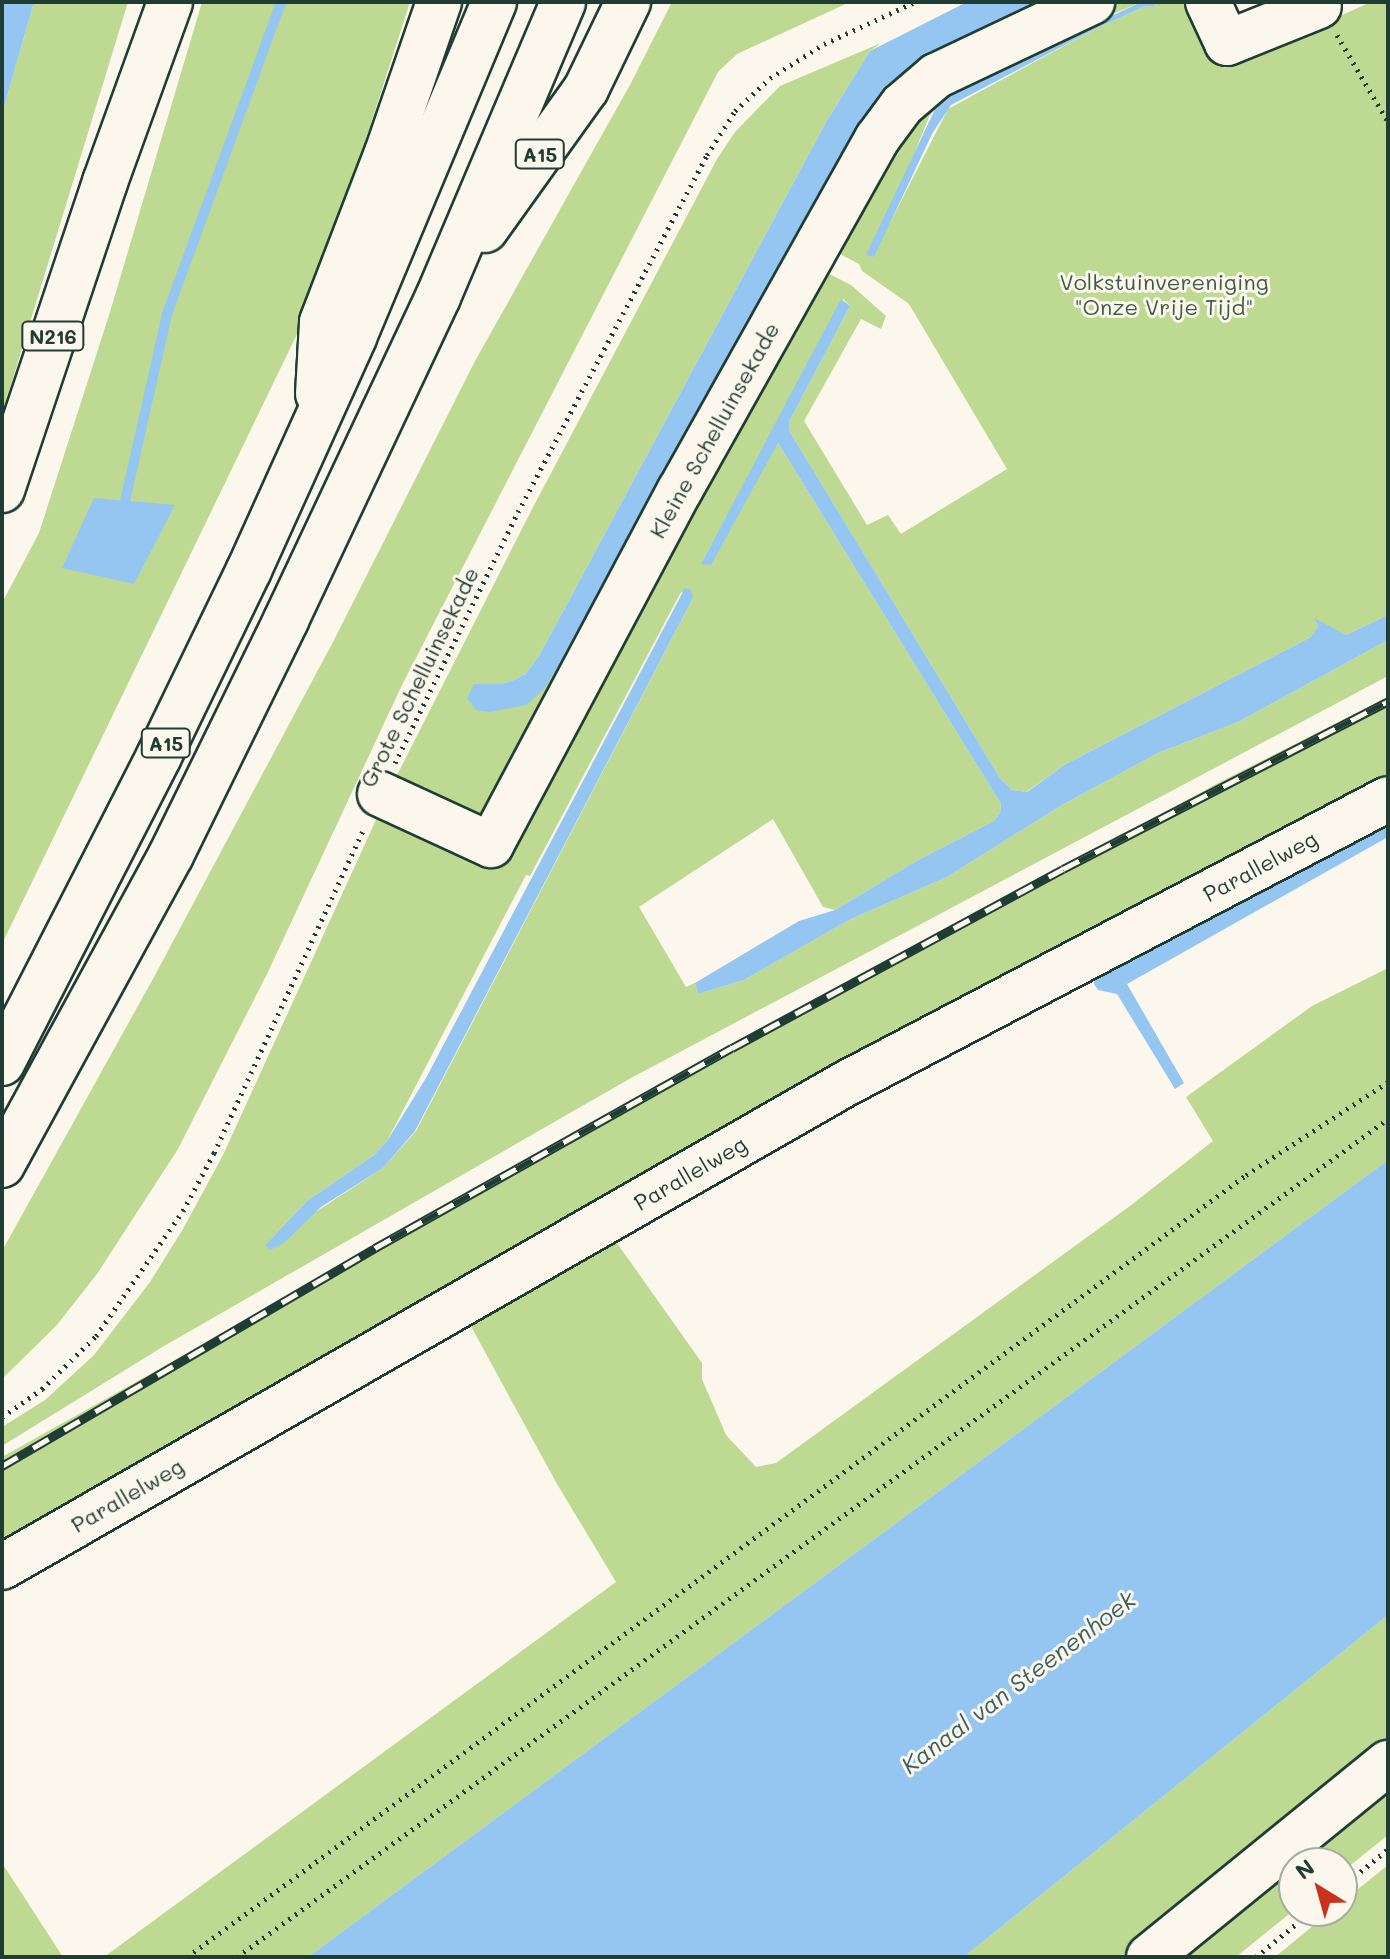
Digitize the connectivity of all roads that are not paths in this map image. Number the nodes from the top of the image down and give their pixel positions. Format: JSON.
{"nodes":[{"id":1,"x":155,"y":2,"type":"edge"},
{"id":2,"x":170,"y":2,"type":"edge"},
{"id":3,"x":439,"y":2,"type":"edge"},
{"id":4,"x":494,"y":2,"type":"edge"},
{"id":5,"x":563,"y":2,"type":"edge"},
{"id":6,"x":628,"y":2,"type":"edge"},
{"id":7,"x":1092,"y":2,"type":"edge"},
{"id":8,"x":1208,"y":2,"type":"edge"},
{"id":9,"x":1319,"y":6,"type":"road end"},
{"id":10,"x":105,"y":182,"type":"junction"},
{"id":11,"x":438,"y":297,"type":"junction"},
{"id":12,"x":317,"y":416,"type":"junction"},
{"id":13,"x":2,"y":490,"type":"edge"},
{"id":14,"x":380,"y":794,"type":"road end"},
{"id":15,"x":1388,"y":799,"type":"edge"},
{"id":16,"x":2,"y":1063,"type":"edge"},
{"id":17,"x":2,"y":1165,"type":"edge"},
{"id":18,"x":2,"y":1567,"type":"edge"},
{"id":19,"x":1388,"y":1763,"type":"edge"},
{"id":20,"x":1149,"y":1957,"type":"edge"}],
"edges":[{"from":1,"to":10,"type":"main road","number":"N216"},
{"from":2,"to":10,"type":"main road","number":"N216"},
{"from":3,"to":12,"type":"main road","number":"A15"},
{"from":4,"to":12,"type":"main road","number":"A15"},
{"from":5,"to":11,"type":"main road","number":"A15"},
{"from":6,"to":11,"type":"main road","number":"A15"},
{"from":7,"to":14,"type":"main road","name":"Kleine Schelluinsekade"},
{"from":8,"to":9,"type":"main road"},
{"from":10,"to":13,"type":"main road","number":"N216"},
{"from":11,"to":17,"type":"main road","number":"A15"},
{"from":12,"to":16,"type":"main road","number":"A15"},
{"from":15,"to":18,"type":"main road","name":"Parallelweg"},
{"from":19,"to":20,"type":"main road"}]}
